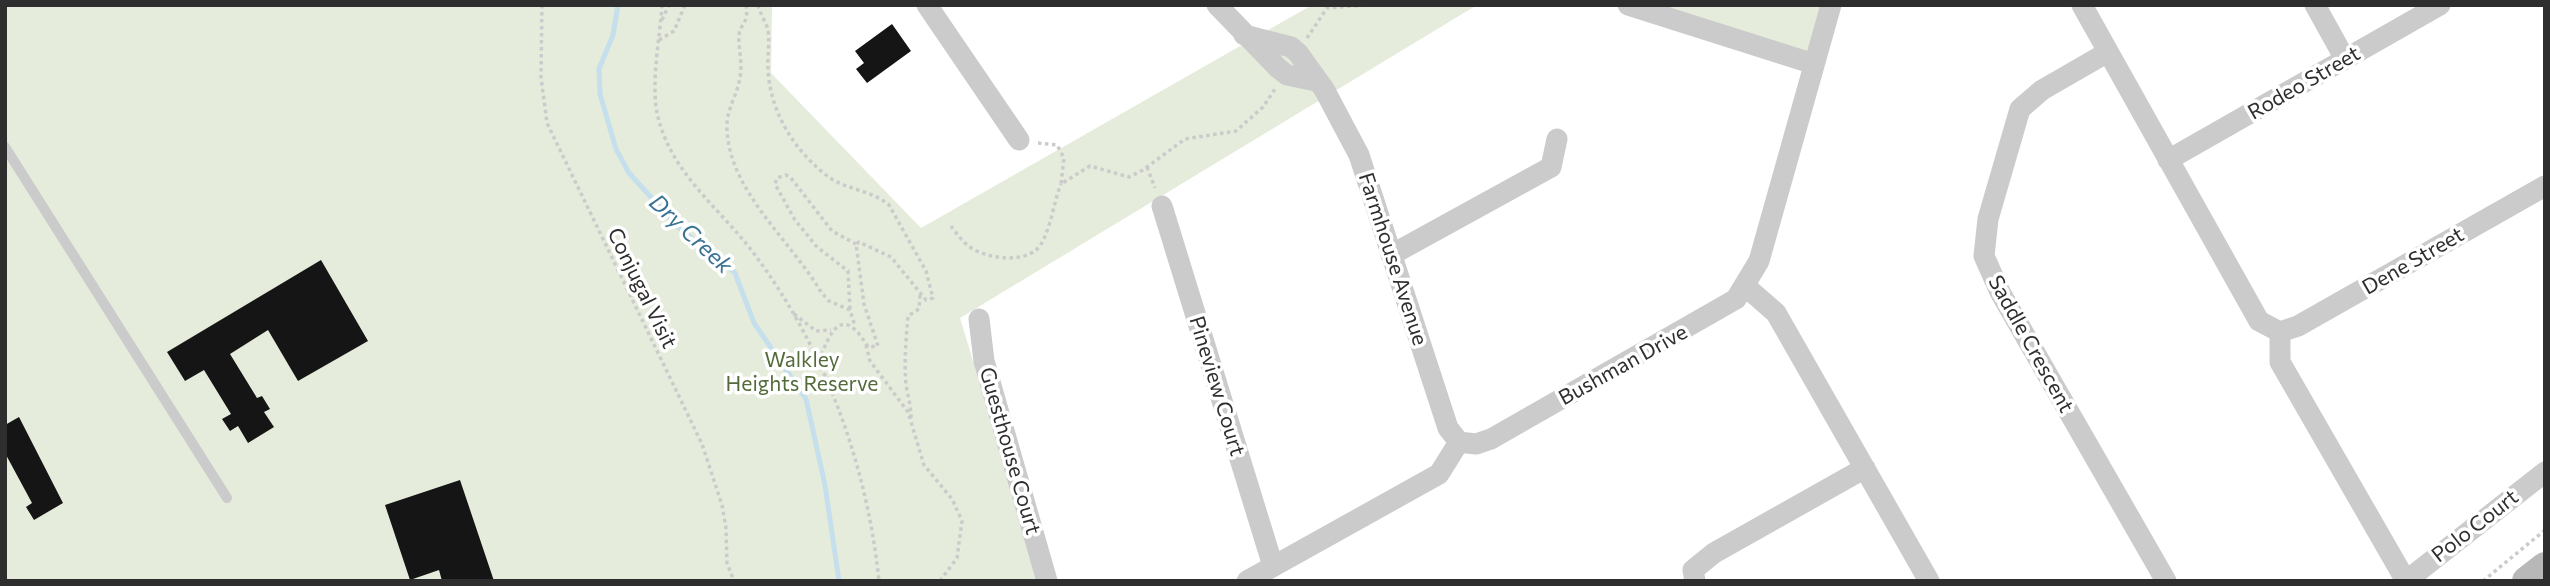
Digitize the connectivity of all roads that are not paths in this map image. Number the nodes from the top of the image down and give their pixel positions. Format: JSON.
{"nodes":[{"id":1,"x":927,"y":5,"type":"edge"},
{"id":2,"x":1217,"y":5,"type":"edge"},
{"id":3,"x":1628,"y":5,"type":"edge"},
{"id":4,"x":1831,"y":5,"type":"edge"},
{"id":5,"x":2082,"y":5,"type":"edge"},
{"id":6,"x":2315,"y":5,"type":"edge"},
{"id":7,"x":2440,"y":5,"type":"edge"},
{"id":8,"x":1244,"y":35,"type":"junction"},
{"id":9,"x":2108,"y":52,"type":"junction"},
{"id":10,"x":2345,"y":59,"type":"junction"},
{"id":11,"x":1814,"y":64,"type":"junction"},
{"id":12,"x":1316,"y":81,"type":"junction"},
{"id":13,"x":1558,"y":139,"type":"dead end"},
{"id":14,"x":1018,"y":140,"type":"road end"},
{"id":15,"x":5,"y":147,"type":"edge"},
{"id":16,"x":2168,"y":160,"type":"junction"},
{"id":17,"x":2545,"y":186,"type":"edge"},
{"id":18,"x":1162,"y":206,"type":"dead end"},
{"id":19,"x":1391,"y":255,"type":"junction"},
{"id":20,"x":1745,"y":286,"type":"junction"},
{"id":21,"x":979,"y":319,"type":"dead end"},
{"id":22,"x":2280,"y":331,"type":"junction"},
{"id":23,"x":1459,"y":442,"type":"junction"},
{"id":24,"x":1865,"y":468,"type":"junction"},
{"id":25,"x":2545,"y":472,"type":"edge"},
{"id":26,"x":227,"y":498,"type":"dead end"},
{"id":27,"x":1273,"y":566,"type":"junction"},
{"id":28,"x":2545,"y":567,"type":"edge"},
{"id":29,"x":1046,"y":581,"type":"edge"},
{"id":30,"x":1247,"y":581,"type":"edge"},
{"id":31,"x":1695,"y":581,"type":"edge"},
{"id":32,"x":1929,"y":581,"type":"edge"},
{"id":33,"x":2166,"y":581,"type":"edge"},
{"id":34,"x":2406,"y":581,"type":"edge"},
{"id":35,"x":2527,"y":581,"type":"edge"}],
"edges":[{"from":1,"to":14,"type":"street"},
{"from":2,"to":8,"type":"street"},
{"from":3,"to":11,"type":"street"},
{"from":4,"to":11,"type":"street","name":"Bushman Drive"},
{"from":5,"to":9,"type":"street"},
{"from":6,"to":10,"type":"street"},
{"from":7,"to":10,"type":"street","name":"Rodeo Street"},
{"from":8,"to":12,"type":"street"},
{"from":8,"to":12,"type":"street","name":"Farmhouse Avenue"},
{"from":9,"to":16,"type":"street"},
{"from":9,"to":33,"type":"street","name":"Saddle Crescent"},
{"from":10,"to":16,"type":"street","name":"Rodeo Street"},
{"from":11,"to":20,"type":"street","name":"Bushman Drive"},
{"from":12,"to":19,"type":"street","name":"Farmhouse Avenue"},
{"from":13,"to":19,"type":"street"},
{"from":15,"to":26,"type":"lane"},
{"from":16,"to":22,"type":"street"},
{"from":17,"to":22,"type":"street","name":"Dene Street"},
{"from":18,"to":27,"type":"street","name":"Pineview Court"},
{"from":19,"to":23,"type":"street","name":"Farmhouse Avenue"},
{"from":20,"to":23,"type":"street","name":"Bushman Drive"},
{"from":20,"to":24,"type":"street"},
{"from":21,"to":29,"type":"street","name":"Guesthouse Court"},
{"from":22,"to":34,"type":"street"},
{"from":23,"to":27,"type":"street"},
{"from":24,"to":31,"type":"street"},
{"from":24,"to":32,"type":"street"},
{"from":25,"to":34,"type":"street","name":"Polo Court"},
{"from":27,"to":30,"type":"street"},
{"from":28,"to":35,"type":"main road"}]}
